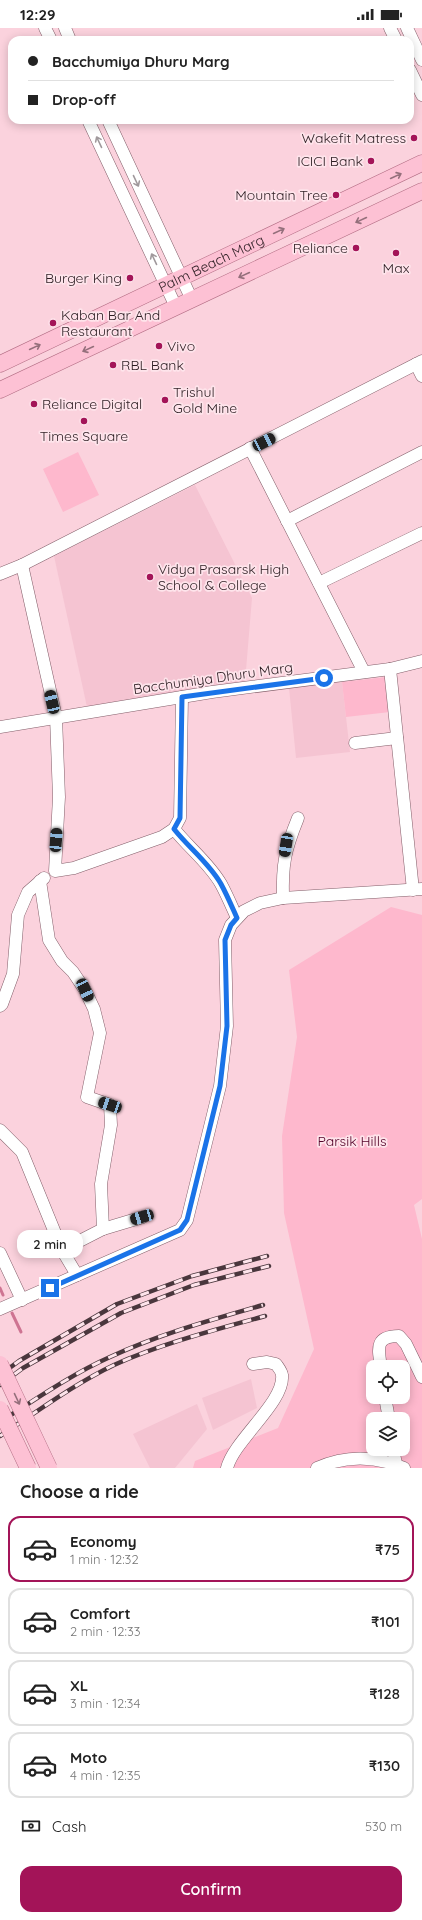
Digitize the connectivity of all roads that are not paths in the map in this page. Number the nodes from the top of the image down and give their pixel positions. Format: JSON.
{"nodes":[{"id":1,"x":414,"y":43,"type":"edge"},
{"id":2,"x":422,"y":60,"type":"edge"},
{"id":3,"x":414,"y":78,"type":"edge"},
{"id":4,"x":422,"y":95,"type":"edge"},
{"id":5,"x":90,"y":124,"type":"edge"},
{"id":6,"x":110,"y":124,"type":"edge"},
{"id":7,"x":422,"y":163,"type":"edge"},
{"id":8,"x":422,"y":191,"type":"edge"},
{"id":9,"x":182,"y":278,"type":"junction"},
{"id":10,"x":166,"y":285,"type":"junction"},
{"id":11,"x":192,"y":300,"type":"junction"},
{"id":12,"x":176,"y":307,"type":"junction"},
{"id":13,"x":419,"y":363,"type":"edge"},
{"id":14,"x":0,"y":364,"type":"edge"},
{"id":15,"x":422,"y":376,"type":"edge"},
{"id":16,"x":0,"y":390,"type":"edge"},
{"id":17,"x":250,"y":448,"type":"junction"},
{"id":18,"x":422,"y":452,"type":"edge"},
{"id":19,"x":287,"y":521,"type":"junction"},
{"id":20,"x":422,"y":533,"type":"edge"},
{"id":21,"x":22,"y":565,"type":"junction"},
{"id":22,"x":0,"y":574,"type":"edge"},
{"id":23,"x":319,"y":583,"type":"junction"},
{"id":24,"x":422,"y":661,"type":"edge"},
{"id":25,"x":390,"y":669,"type":"junction"},
{"id":26,"x":364,"y":672,"type":"junction"},
{"id":27,"x":182,"y":697,"type":"junction"},
{"id":28,"x":56,"y":717,"type":"junction"},
{"id":29,"x":0,"y":727,"type":"edge"},
{"id":30,"x":397,"y":738,"type":"junction"},
{"id":31,"x":355,"y":743,"type":"dead end"},
{"id":32,"x":298,"y":818,"type":"dead end"},
{"id":33,"x":174,"y":829,"type":"junction"},
{"id":34,"x":56,"y":872,"type":"junction"},
{"id":35,"x":40,"y":881,"type":"junction"},
{"id":36,"x":419,"y":891,"type":"edge"},
{"id":37,"x":284,"y":898,"type":"junction"},
{"id":38,"x":237,"y":918,"type":"junction"},
{"id":39,"x":0,"y":1006,"type":"edge"},
{"id":40,"x":0,"y":1130,"type":"edge"},
{"id":41,"x":142,"y":1217,"type":"dead end"},
{"id":42,"x":103,"y":1229,"type":"junction"},
{"id":43,"x":62,"y":1250,"type":"junction"},
{"id":44,"x":0,"y":1253,"type":"edge"},
{"id":45,"x":77,"y":1276,"type":"junction"},
{"id":46,"x":22,"y":1300,"type":"junction"},
{"id":47,"x":0,"y":1309,"type":"edge"},
{"id":48,"x":380,"y":1360,"type":"edge"},
{"id":49,"x":0,"y":1364,"type":"edge"},
{"id":50,"x":253,"y":1364,"type":"dead end"},
{"id":51,"x":422,"y":1377,"type":"edge"},
{"id":52,"x":0,"y":1409,"type":"edge"},
{"id":53,"x":396,"y":1456,"type":"edge"},
{"id":54,"x":400,"y":1466,"type":"edge"},
{"id":55,"x":28,"y":1468,"type":"edge"},
{"id":56,"x":49,"y":1468,"type":"edge"},
{"id":57,"x":227,"y":1468,"type":"edge"},
{"id":58,"x":317,"y":1468,"type":"edge"}],
"edges":[{"from":1,"to":2,"type":"street"},
{"from":3,"to":4,"type":"street"},
{"from":10,"to":5,"type":"street","one_way":true},
{"from":6,"to":9,"type":"street","one_way":true},
{"from":9,"to":7,"type":"main road","name":"Palm Beach Marg","one_way":true},
{"from":8,"to":11,"type":"main road","name":"Palm Beach Marg","one_way":true},
{"from":9,"to":10,"type":"main road","name":"Palm Beach Marg"},
{"from":9,"to":11,"type":"street"},
{"from":10,"to":12,"type":"street"},
{"from":14,"to":10,"type":"main road","name":"Palm Beach Marg","one_way":true},
{"from":11,"to":12,"type":"main road","name":"Palm Beach Marg"},
{"from":12,"to":16,"type":"main road","name":"Palm Beach Marg","one_way":true},
{"from":13,"to":15,"type":"street"},
{"from":13,"to":17,"type":"street"},
{"from":17,"to":19,"type":"street"},
{"from":17,"to":21,"type":"street"},
{"from":18,"to":19,"type":"street"},
{"from":19,"to":23,"type":"street"},
{"from":20,"to":23,"type":"street"},
{"from":21,"to":22,"type":"street"},
{"from":21,"to":28,"type":"street"},
{"from":23,"to":26,"type":"street"},
{"from":24,"to":25,"type":"street","name":"Bacchumiya Dhuru Marg"},
{"from":25,"to":26,"type":"street","name":"Bacchumiya Dhuru Marg"},
{"from":25,"to":30,"type":"street"},
{"from":26,"to":27,"type":"street","name":"Bacchumiya Dhuru Marg"},
{"from":27,"to":28,"type":"street","name":"Bacchumiya Dhuru Marg"},
{"from":27,"to":33,"type":"street"},
{"from":28,"to":29,"type":"street","name":"Bacchumiya Dhuru Marg"},
{"from":28,"to":34,"type":"street"},
{"from":30,"to":31,"type":"street"},
{"from":30,"to":36,"type":"street"},
{"from":32,"to":37,"type":"street"},
{"from":33,"to":34,"type":"street"},
{"from":33,"to":38,"type":"street"},
{"from":34,"to":35,"type":"street"},
{"from":35,"to":39,"type":"street"},
{"from":35,"to":42,"type":"street"},
{"from":36,"to":37,"type":"street"},
{"from":37,"to":38,"type":"street"},
{"from":38,"to":45,"type":"street"},
{"from":40,"to":43,"type":"street"},
{"from":41,"to":42,"type":"street"},
{"from":42,"to":43,"type":"street"},
{"from":43,"to":45,"type":"street"},
{"from":44,"to":46,"type":"street"},
{"from":45,"to":46,"type":"street"},
{"from":46,"to":47,"type":"street"},
{"from":48,"to":51,"type":"street"},
{"from":49,"to":56,"type":"main road","one_way":true,"bridge":true},
{"from":50,"to":57,"type":"street"},
{"from":52,"to":55,"type":"main road","bridge":true},
{"from":53,"to":54,"type":"street"},
{"from":54,"to":58,"type":"street"}]}
